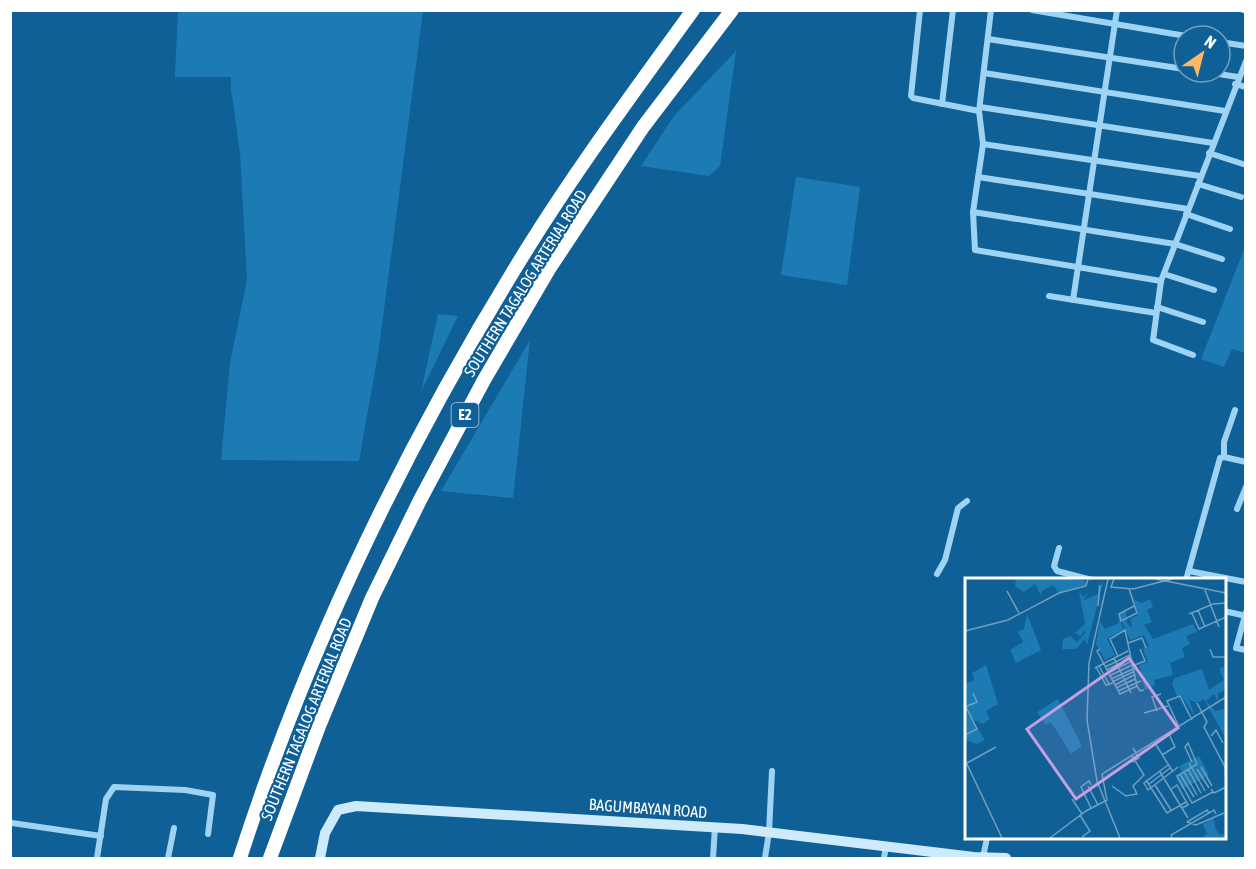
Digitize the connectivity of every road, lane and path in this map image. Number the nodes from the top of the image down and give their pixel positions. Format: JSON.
{"nodes":[{"id":1,"x":693,"y":10,"type":"edge"},
{"id":2,"x":732,"y":10,"type":"edge"},
{"id":3,"x":920,"y":10,"type":"edge"},
{"id":4,"x":953,"y":10,"type":"edge"},
{"id":5,"x":992,"y":10,"type":"edge"},
{"id":6,"x":1032,"y":10,"type":"edge"},
{"id":7,"x":1117,"y":10,"type":"edge"},
{"id":8,"x":1115,"y":24,"type":"junction"},
{"id":9,"x":1172,"y":34,"type":"edge"},
{"id":10,"x":988,"y":39,"type":"junction"},
{"id":11,"x":1110,"y":57,"type":"junction"},
{"id":12,"x":1245,"y":61,"type":"edge"},
{"id":13,"x":1172,"y":67,"type":"edge"},
{"id":14,"x":984,"y":73,"type":"junction"},
{"id":15,"x":1232,"y":79,"type":"edge"},
{"id":16,"x":1237,"y":80,"type":"junction"},
{"id":17,"x":1245,"y":87,"type":"edge"},
{"id":18,"x":1105,"y":92,"type":"junction"},
{"id":19,"x":942,"y":104,"type":"junction"},
{"id":20,"x":980,"y":109,"type":"junction"},
{"id":21,"x":1225,"y":111,"type":"junction"},
{"id":22,"x":1099,"y":126,"type":"junction"},
{"id":23,"x":1213,"y":143,"type":"junction"},
{"id":24,"x":983,"y":144,"type":"junction"},
{"id":25,"x":1209,"y":153,"type":"junction"},
{"id":26,"x":1094,"y":160,"type":"junction"},
{"id":27,"x":1245,"y":165,"type":"edge"},
{"id":28,"x":1200,"y":176,"type":"junction"},
{"id":29,"x":978,"y":177,"type":"junction"},
{"id":30,"x":1198,"y":184,"type":"junction"},
{"id":31,"x":1089,"y":194,"type":"junction"},
{"id":32,"x":1241,"y":197,"type":"dead end"},
{"id":33,"x":973,"y":212,"type":"junction"},
{"id":34,"x":1187,"y":212,"type":"junction"},
{"id":35,"x":1084,"y":229,"type":"junction"},
{"id":36,"x":1230,"y":229,"type":"dead end"},
{"id":37,"x":1175,"y":244,"type":"junction"},
{"id":38,"x":1222,"y":259,"type":"dead end"},
{"id":39,"x":1078,"y":267,"type":"junction"},
{"id":40,"x":1164,"y":274,"type":"junction"},
{"id":41,"x":1161,"y":281,"type":"junction"},
{"id":42,"x":1214,"y":291,"type":"dead end"},
{"id":43,"x":1048,"y":296,"type":"dead end"},
{"id":44,"x":1073,"y":300,"type":"junction"},
{"id":45,"x":1157,"y":310,"type":"junction"},
{"id":46,"x":1203,"y":322,"type":"dead end"},
{"id":47,"x":1193,"y":355,"type":"dead end"},
{"id":48,"x":1235,"y":410,"type":"dead end"},
{"id":49,"x":1224,"y":457,"type":"junction"},
{"id":50,"x":1245,"y":462,"type":"edge"},
{"id":51,"x":1245,"y":487,"type":"edge"},
{"id":52,"x":966,"y":501,"type":"dead end"},
{"id":53,"x":1237,"y":509,"type":"dead end"},
{"id":54,"x":1059,"y":548,"type":"dead end"},
{"id":55,"x":1189,"y":571,"type":"junction"},
{"id":56,"x":937,"y":574,"type":"dead end"},
{"id":57,"x":1088,"y":578,"type":"edge"},
{"id":58,"x":1186,"y":578,"type":"edge"},
{"id":59,"x":1225,"y":578,"type":"edge"},
{"id":60,"x":1226,"y":578,"type":"edge"},
{"id":61,"x":1245,"y":582,"type":"edge"},
{"id":62,"x":1226,"y":611,"type":"edge"},
{"id":63,"x":1245,"y":614,"type":"edge"},
{"id":64,"x":1245,"y":650,"type":"edge"},
{"id":65,"x":772,"y":771,"type":"dead end"},
{"id":66,"x":12,"y":823,"type":"edge"},
{"id":67,"x":716,"y":827,"type":"junction"},
{"id":68,"x":174,"y":828,"type":"dead end"},
{"id":69,"x":769,"y":832,"type":"junction"},
{"id":70,"x":208,"y":834,"type":"dead end"},
{"id":71,"x":101,"y":836,"type":"junction"},
{"id":72,"x":986,"y":839,"type":"edge"},
{"id":73,"x":886,"y":846,"type":"junction"},
{"id":74,"x":925,"y":855,"type":"edge"},
{"id":75,"x":97,"y":858,"type":"edge"},
{"id":76,"x":168,"y":858,"type":"edge"},
{"id":77,"x":240,"y":858,"type":"edge"},
{"id":78,"x":270,"y":858,"type":"edge"},
{"id":79,"x":320,"y":858,"type":"edge"},
{"id":80,"x":713,"y":858,"type":"edge"},
{"id":81,"x":765,"y":858,"type":"edge"},
{"id":82,"x":884,"y":858,"type":"edge"},
{"id":83,"x":977,"y":858,"type":"edge"},
{"id":84,"x":1006,"y":858,"type":"edge"}],
"edges":[{"from":1,"to":77,"type":"highway","name":"SOUTHERN TAGALOG ARTERIAL ROAD","number":"E2"},
{"from":2,"to":78,"type":"highway","name":"SOUTHERN TAGALOG ARTERIAL ROAD","number":"E2"},
{"from":3,"to":19,"type":"street"},
{"from":4,"to":19,"type":"street"},
{"from":5,"to":10,"type":"street"},
{"from":6,"to":8,"type":"street"},
{"from":7,"to":8,"type":"street"},
{"from":8,"to":9,"type":"street"},
{"from":8,"to":11,"type":"street"},
{"from":10,"to":11,"type":"street"},
{"from":10,"to":14,"type":"street"},
{"from":11,"to":13,"type":"street"},
{"from":11,"to":18,"type":"street"},
{"from":12,"to":16,"type":"street"},
{"from":14,"to":18,"type":"street"},
{"from":14,"to":20,"type":"street"},
{"from":15,"to":16,"type":"street"},
{"from":16,"to":17,"type":"street"},
{"from":16,"to":21,"type":"street"},
{"from":18,"to":21,"type":"street"},
{"from":18,"to":22,"type":"street"},
{"from":19,"to":20,"type":"street"},
{"from":20,"to":22,"type":"street"},
{"from":20,"to":24,"type":"street"},
{"from":21,"to":23,"type":"street"},
{"from":22,"to":23,"type":"street"},
{"from":22,"to":26,"type":"street"},
{"from":23,"to":25,"type":"street"},
{"from":24,"to":26,"type":"street"},
{"from":24,"to":29,"type":"street"},
{"from":25,"to":27,"type":"street"},
{"from":25,"to":28,"type":"street"},
{"from":26,"to":28,"type":"street"},
{"from":26,"to":31,"type":"street"},
{"from":28,"to":30,"type":"street"},
{"from":29,"to":31,"type":"street"},
{"from":29,"to":33,"type":"street"},
{"from":30,"to":32,"type":"street"},
{"from":30,"to":34,"type":"street"},
{"from":31,"to":34,"type":"street"},
{"from":31,"to":35,"type":"street"},
{"from":33,"to":35,"type":"street"},
{"from":33,"to":39,"type":"street"},
{"from":34,"to":36,"type":"street"},
{"from":34,"to":37,"type":"street"},
{"from":35,"to":37,"type":"street"},
{"from":35,"to":39,"type":"street"},
{"from":37,"to":38,"type":"street"},
{"from":37,"to":40,"type":"street"},
{"from":39,"to":41,"type":"street"},
{"from":39,"to":44,"type":"street"},
{"from":40,"to":41,"type":"street"},
{"from":40,"to":42,"type":"street"},
{"from":41,"to":45,"type":"street"},
{"from":43,"to":44,"type":"street"},
{"from":44,"to":45,"type":"street"},
{"from":45,"to":46,"type":"street"},
{"from":45,"to":47,"type":"street"},
{"from":48,"to":49,"type":"street"},
{"from":49,"to":50,"type":"street"},
{"from":49,"to":55,"type":"street"},
{"from":51,"to":53,"type":"street"},
{"from":52,"to":56,"type":"street"},
{"from":54,"to":57,"type":"street"},
{"from":55,"to":58,"type":"street"},
{"from":55,"to":59,"type":"street"},
{"from":60,"to":61,"type":"street"},
{"from":62,"to":63,"type":"street"},
{"from":63,"to":64,"type":"street"},
{"from":65,"to":69,"type":"street"},
{"from":66,"to":71,"type":"street"},
{"from":67,"to":69,"type":"street","name":"BAGUMBAYAN ROAD"},
{"from":67,"to":79,"type":"street","name":"BAGUMBAYAN ROAD"},
{"from":67,"to":80,"type":"street"},
{"from":68,"to":76,"type":"street"},
{"from":69,"to":73,"type":"street","name":"BAGUMBAYAN ROAD"},
{"from":69,"to":81,"type":"street"},
{"from":70,"to":71,"type":"street"},
{"from":71,"to":75,"type":"street"},
{"from":72,"to":83,"type":"street"},
{"from":73,"to":74,"type":"street","name":"BAGUMBAYAN ROAD"},
{"from":73,"to":82,"type":"street"},
{"from":74,"to":83,"type":"street","name":"BAGUMBAYAN ROAD"},
{"from":83,"to":84,"type":"street","name":"BAGUMBAYAN ROAD"}]}
